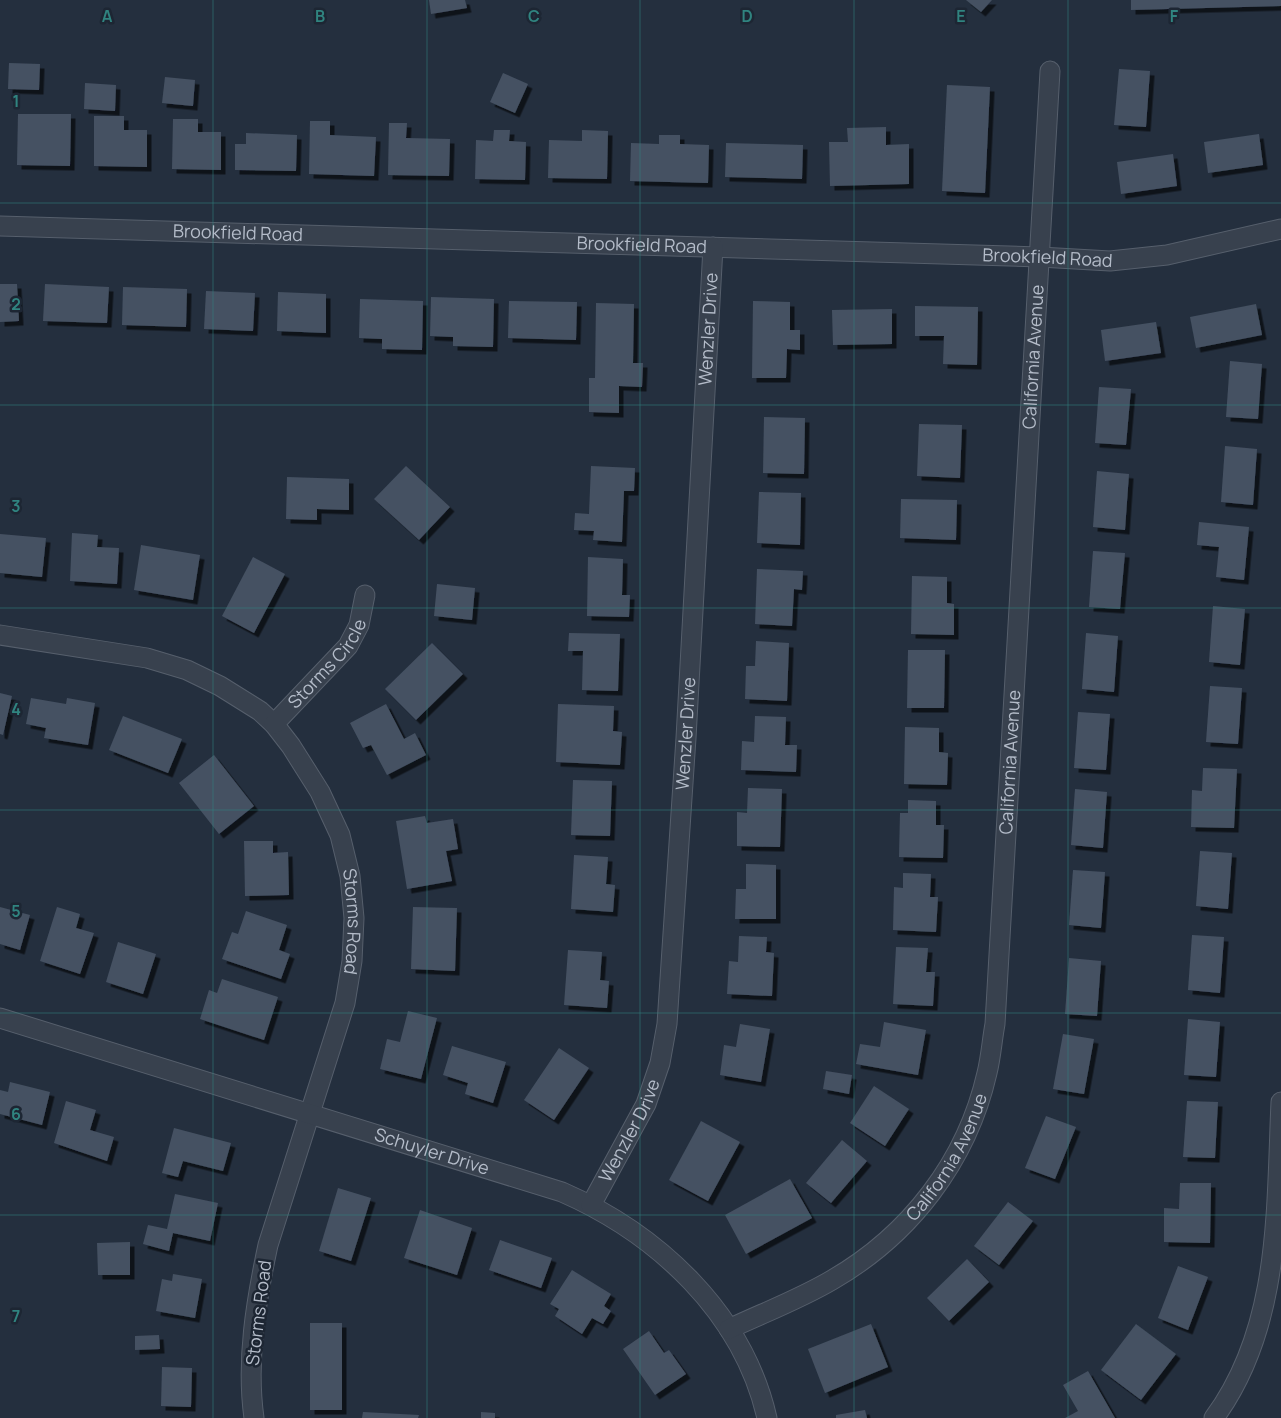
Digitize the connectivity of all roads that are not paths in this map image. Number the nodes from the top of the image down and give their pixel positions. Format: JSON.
{"nodes":[{"id":1,"x":1050,"y":71,"type":"dead end"},
{"id":2,"x":0,"y":226,"type":"edge"},
{"id":3,"x":1281,"y":229,"type":"edge"},
{"id":4,"x":713,"y":247,"type":"junction"},
{"id":5,"x":1040,"y":257,"type":"junction"},
{"id":6,"x":366,"y":595,"type":"dead end"},
{"id":7,"x":0,"y":635,"type":"edge"},
{"id":8,"x":274,"y":724,"type":"junction"},
{"id":9,"x":0,"y":1018,"type":"edge"},
{"id":10,"x":1281,"y":1102,"type":"edge"},
{"id":11,"x":310,"y":1114,"type":"junction"},
{"id":12,"x":591,"y":1205,"type":"junction"},
{"id":13,"x":729,"y":1329,"type":"junction"},
{"id":14,"x":254,"y":1418,"type":"edge"},
{"id":15,"x":767,"y":1418,"type":"edge"},
{"id":16,"x":1214,"y":1418,"type":"edge"}],
"edges":[{"from":1,"to":5,"type":"street","name":"California Avenue"},
{"from":2,"to":4,"type":"street","name":"Brookfield Road"},
{"from":3,"to":5,"type":"street","name":"Brookfield Road"},
{"from":4,"to":5,"type":"street","name":"Brookfield Road"},
{"from":4,"to":12,"type":"street","name":"Wenzler Drive"},
{"from":5,"to":13,"type":"street","name":"California Avenue"},
{"from":6,"to":8,"type":"street","name":"Storms Circle"},
{"from":7,"to":8,"type":"street","name":"Storms Road"},
{"from":8,"to":11,"type":"street","name":"Storms Road"},
{"from":9,"to":11,"type":"street","name":"Schuyler Drive"},
{"from":10,"to":16,"type":"street"},
{"from":11,"to":12,"type":"street","name":"Schuyler Drive"},
{"from":11,"to":14,"type":"street","name":"Storms Road"},
{"from":12,"to":13,"type":"street","name":"Schuyler Drive"},
{"from":13,"to":15,"type":"street","name":"Schuyler Drive"}]}
